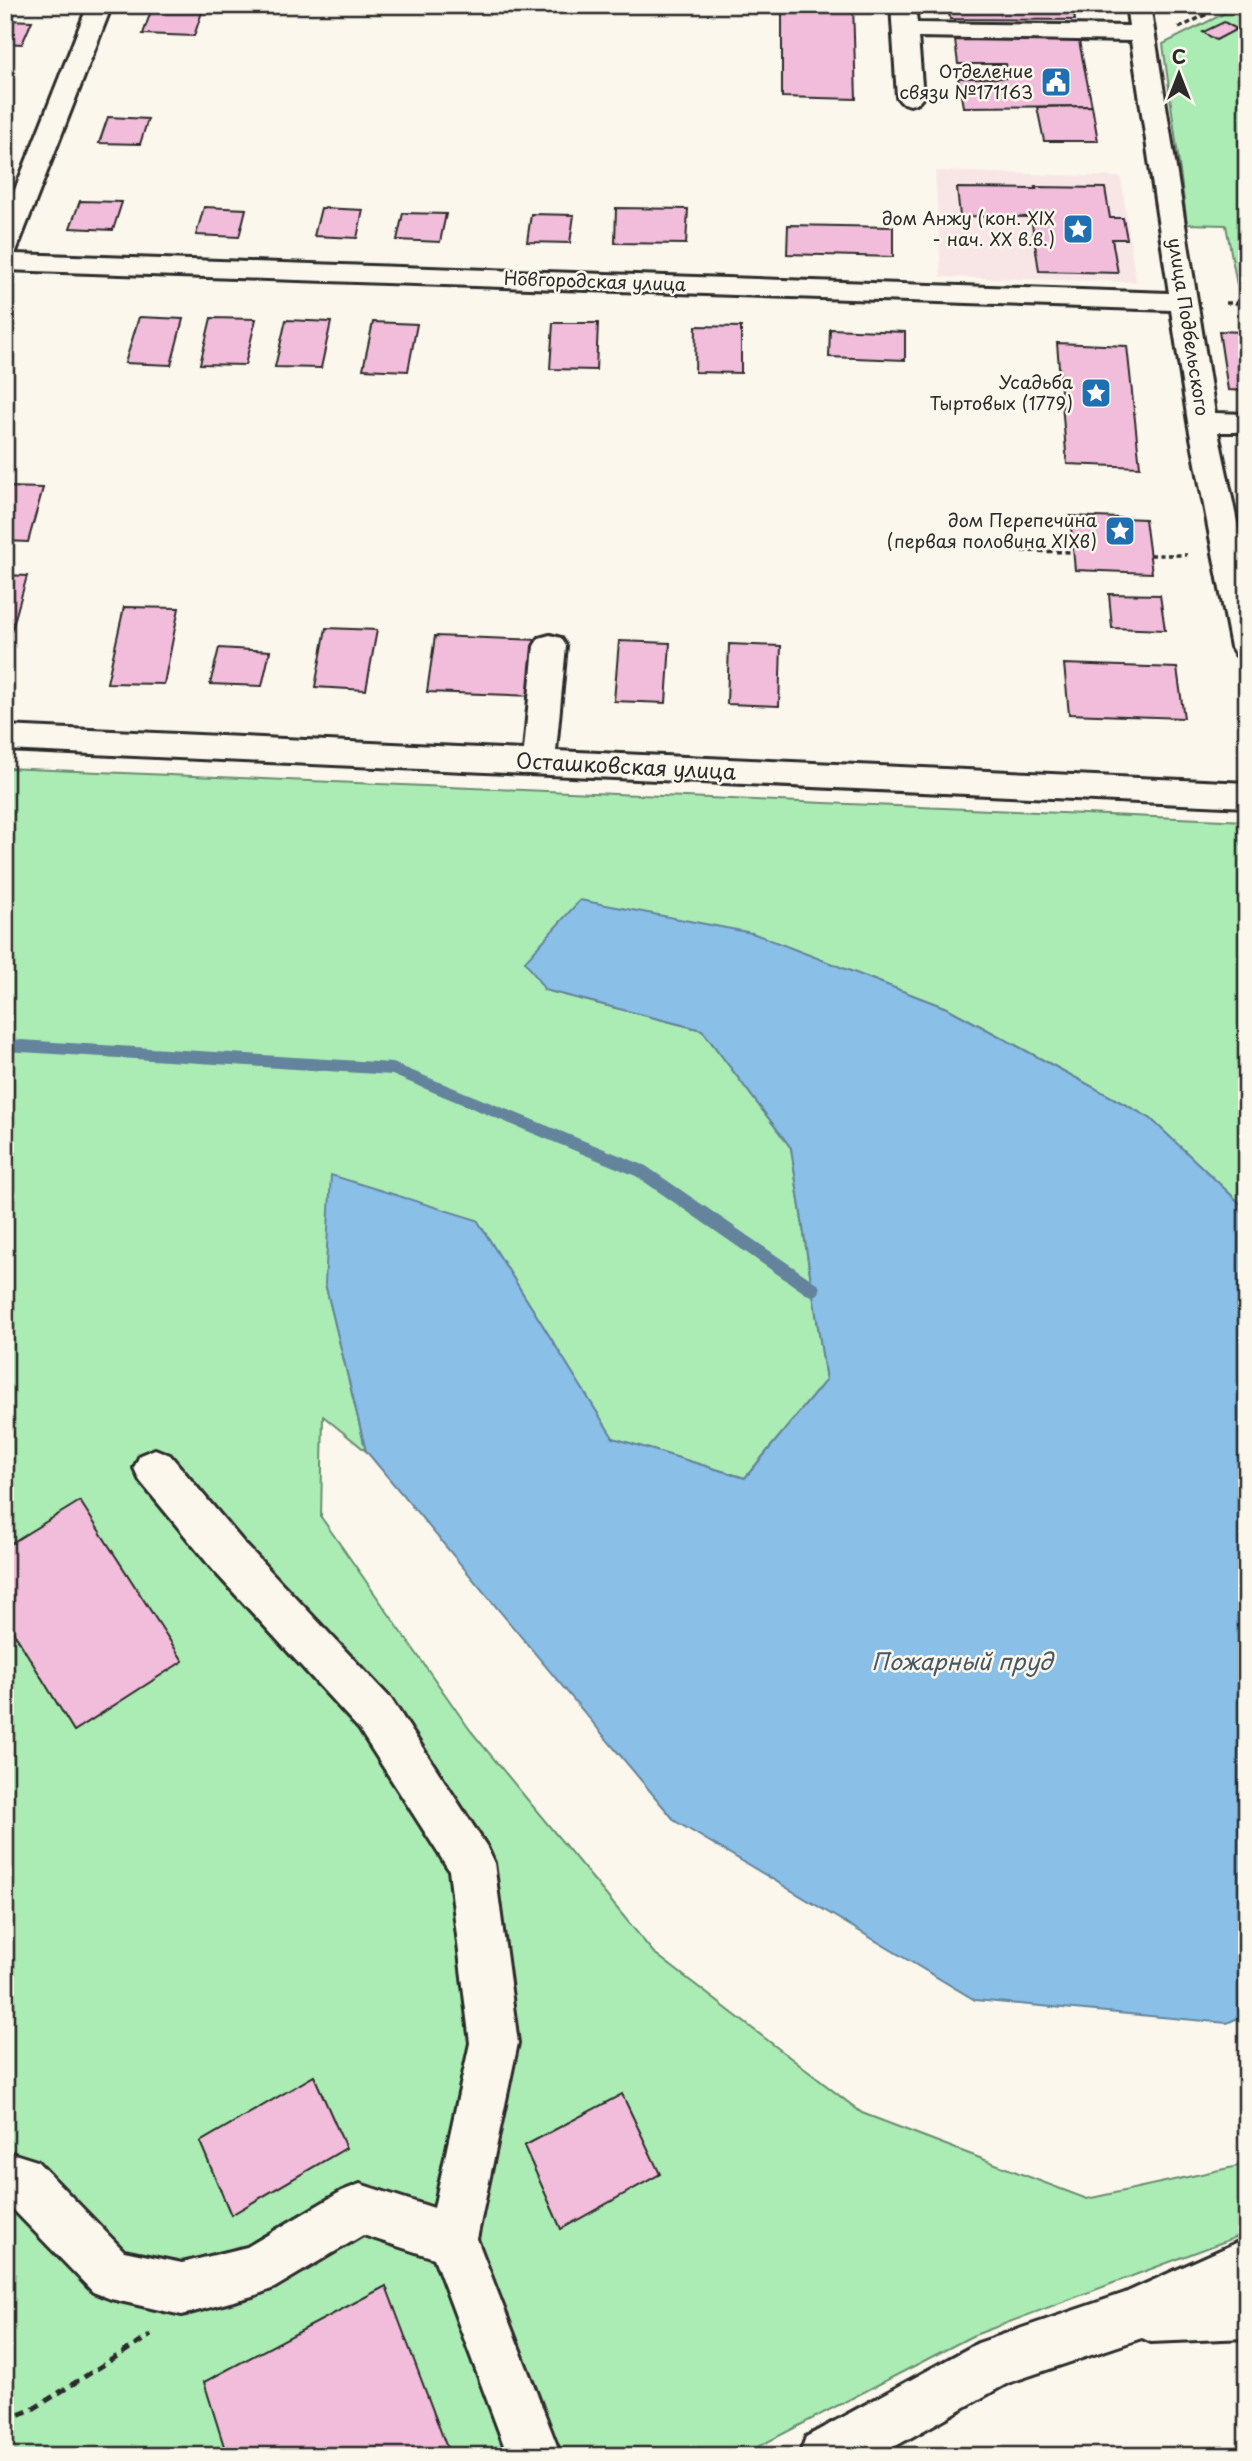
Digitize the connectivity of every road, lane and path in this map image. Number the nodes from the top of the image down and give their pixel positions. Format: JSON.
{"nodes":[{"id":1,"x":100,"y":5,"type":"edge"},
{"id":2,"x":903,"y":5,"type":"edge"},
{"id":3,"x":1138,"y":5,"type":"edge"},
{"id":4,"x":1225,"y":5,"type":"edge"},
{"id":5,"x":905,"y":30,"type":"junction"},
{"id":6,"x":1143,"y":40,"type":"junction"},
{"id":7,"x":910,"y":97,"type":"dead end"},
{"id":8,"x":5,"y":250,"type":"edge"},
{"id":9,"x":5,"y":262,"type":"edge"},
{"id":10,"x":1184,"y":302,"type":"junction"},
{"id":11,"x":1202,"y":422,"type":"junction"},
{"id":12,"x":1247,"y":423,"type":"edge"},
{"id":13,"x":1022,"y":551,"type":"dead end"},
{"id":14,"x":1074,"y":552,"type":"dead end"},
{"id":15,"x":1242,"y":597,"type":"edge"},
{"id":16,"x":550,"y":646,"type":"dead end"},
{"id":17,"x":1247,"y":647,"type":"edge"},
{"id":18,"x":5,"y":738,"type":"edge"},
{"id":19,"x":539,"y":763,"type":"junction"},
{"id":20,"x":1247,"y":795,"type":"edge"},
{"id":21,"x":155,"y":1468,"type":"dead end"},
{"id":22,"x":5,"y":2176,"type":"edge"},
{"id":23,"x":452,"y":2239,"type":"junction"},
{"id":24,"x":1247,"y":2263,"type":"edge"},
{"id":25,"x":1247,"y":2312,"type":"edge"},
{"id":26,"x":1130,"y":2317,"type":"junction"},
{"id":27,"x":162,"y":2329,"type":"dead end"},
{"id":28,"x":5,"y":2420,"type":"edge"},
{"id":29,"x":535,"y":2456,"type":"edge"},
{"id":30,"x":825,"y":2456,"type":"edge"}],
"edges":[{"from":1,"to":8,"type":"street"},
{"from":2,"to":5,"type":"street"},
{"from":3,"to":6,"type":"street","name":"улица Подбельского"},
{"from":4,"to":6,"type":"path"},
{"from":5,"to":6,"type":"street"},
{"from":5,"to":7,"type":"street"},
{"from":6,"to":10,"type":"street","name":"улица Подбельского"},
{"from":9,"to":10,"type":"street","name":"Новгородская улица"},
{"from":10,"to":11,"type":"street","name":"улица Подбельского"},
{"from":11,"to":12,"type":"street"},
{"from":11,"to":15,"type":"street","name":"улица Подбельского"},
{"from":13,"to":14,"type":"path"},
{"from":15,"to":17,"type":"street","name":"улица Подбельского"},
{"from":16,"to":19,"type":"street"},
{"from":18,"to":19,"type":"street","name":"Осташковская улица"},
{"from":19,"to":20,"type":"street","name":"Осташковская улица"},
{"from":21,"to":23,"type":"street"},
{"from":22,"to":23,"type":"street"},
{"from":23,"to":29,"type":"street"},
{"from":24,"to":26,"type":"street"},
{"from":25,"to":26,"type":"street"},
{"from":26,"to":30,"type":"street"},
{"from":27,"to":28,"type":"path"}]}
